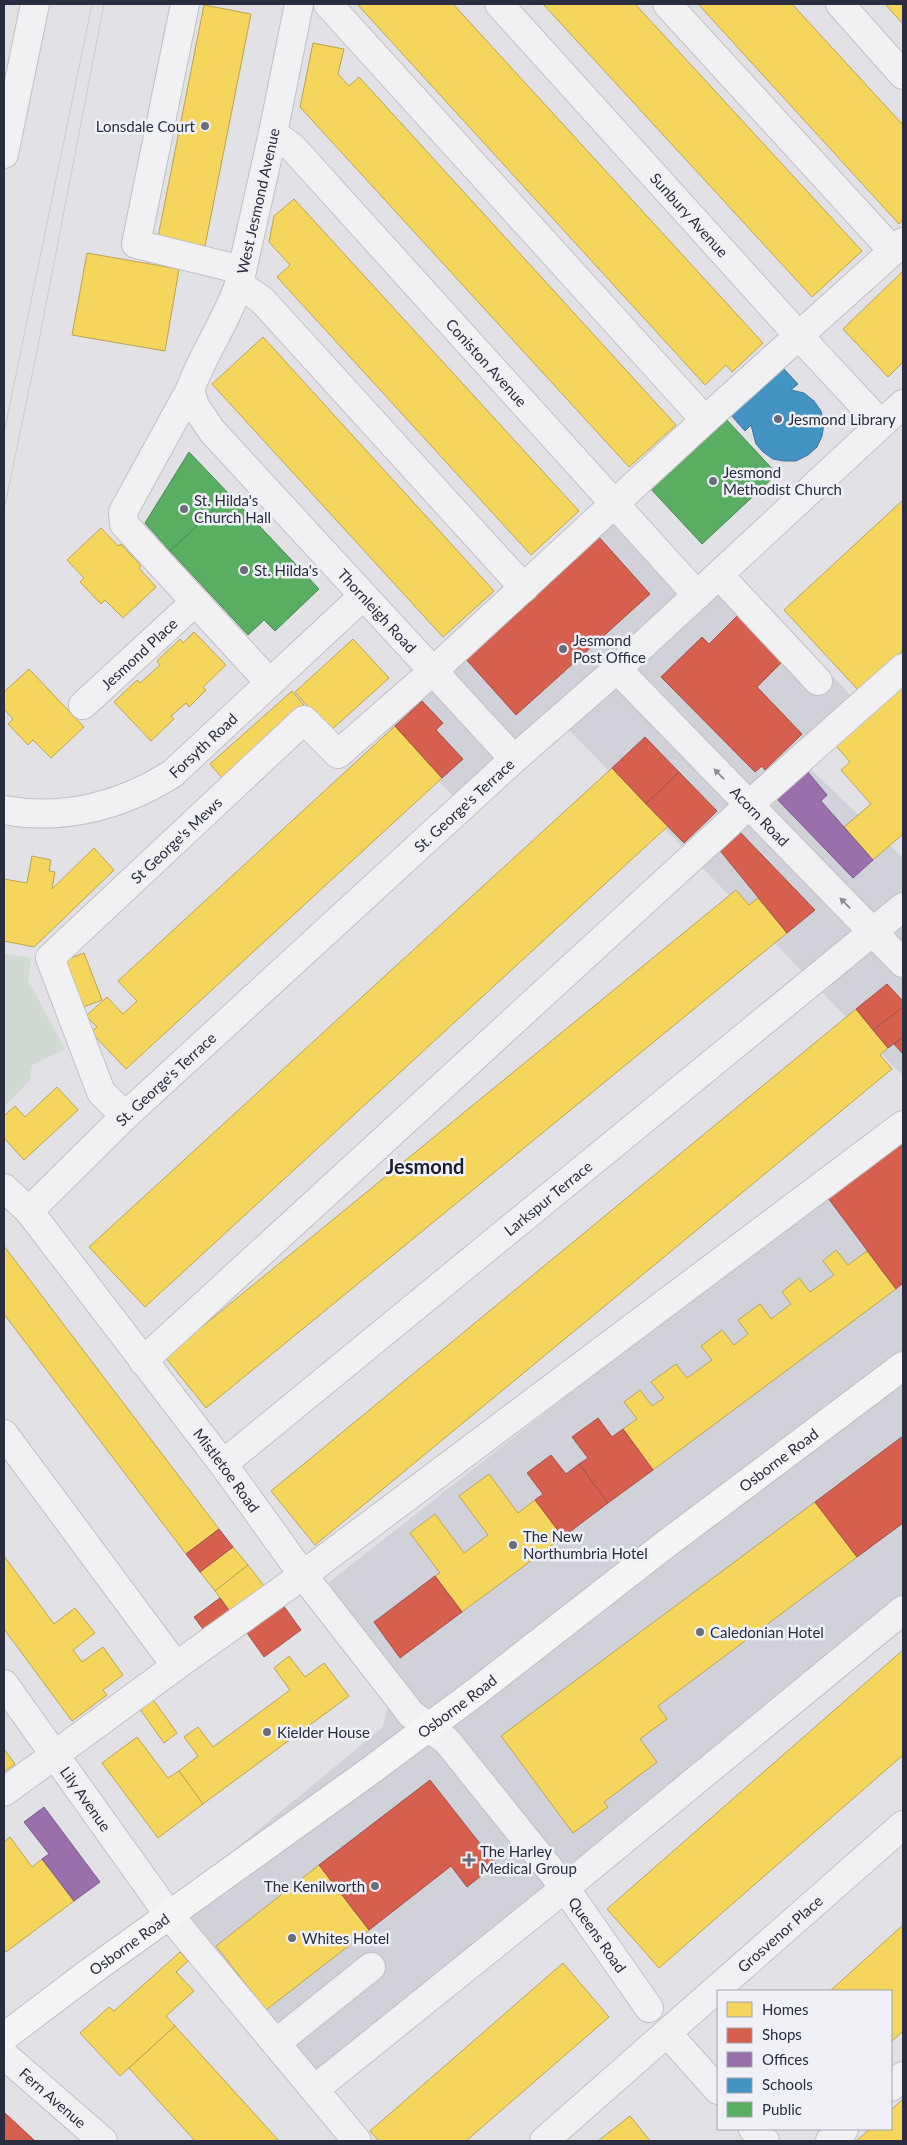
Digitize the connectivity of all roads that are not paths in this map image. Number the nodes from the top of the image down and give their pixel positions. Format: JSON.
{"nodes":[{"id":1,"x":35,"y":4,"type":"edge"},
{"id":2,"x":185,"y":4,"type":"edge"},
{"id":3,"x":299,"y":4,"type":"edge"},
{"id":4,"x":328,"y":4,"type":"edge"},
{"id":5,"x":499,"y":4,"type":"edge"},
{"id":6,"x":667,"y":4,"type":"edge"},
{"id":7,"x":840,"y":4,"type":"edge"},
{"id":8,"x":15,"y":48,"type":"edge"},
{"id":9,"x":903,"y":74,"type":"edge"},
{"id":10,"x":273,"y":133,"type":"junction"},
{"id":11,"x":4,"y":154,"type":"edge"},
{"id":12,"x":898,"y":246,"type":"edge"},
{"id":13,"x":240,"y":277,"type":"junction"},
{"id":14,"x":799,"y":336,"type":"junction"},
{"id":15,"x":190,"y":390,"type":"junction"},
{"id":16,"x":903,"y":404,"type":"edge"},
{"id":17,"x":705,"y":420,"type":"junction"},
{"id":18,"x":882,"y":424,"type":"junction"},
{"id":19,"x":615,"y":504,"type":"junction"},
{"id":20,"x":720,"y":575,"type":"junction"},
{"id":21,"x":524,"y":588,"type":"junction"},
{"id":22,"x":697,"y":595,"type":"junction"},
{"id":23,"x":363,"y":596,"type":"junction"},
{"id":24,"x":195,"y":602,"type":"junction"},
{"id":25,"x":903,"y":668,"type":"edge"},
{"id":26,"x":617,"y":669,"type":"junction"},
{"id":27,"x":432,"y":672,"type":"junction"},
{"id":28,"x":818,"y":681,"type":"dead end"},
{"id":29,"x":270,"y":683,"type":"junction"},
{"id":30,"x":83,"y":705,"type":"dead end"},
{"id":31,"x":514,"y":760,"type":"junction"},
{"id":32,"x":749,"y":804,"type":"junction"},
{"id":33,"x":4,"y":810,"type":"edge"},
{"id":34,"x":903,"y":907,"type":"edge"},
{"id":35,"x":874,"y":933,"type":"junction"},
{"id":36,"x":903,"y":963,"type":"edge"},
{"id":37,"x":125,"y":1116,"type":"junction"},
{"id":38,"x":903,"y":1126,"type":"edge"},
{"id":39,"x":4,"y":1188,"type":"edge"},
{"id":40,"x":29,"y":1211,"type":"junction"},
{"id":41,"x":143,"y":1361,"type":"junction"},
{"id":42,"x":903,"y":1366,"type":"edge"},
{"id":43,"x":4,"y":1434,"type":"edge"},
{"id":44,"x":223,"y":1464,"type":"junction"},
{"id":45,"x":303,"y":1575,"type":"junction"},
{"id":46,"x":903,"y":1610,"type":"edge"},
{"id":47,"x":176,"y":1666,"type":"junction"},
{"id":48,"x":4,"y":1684,"type":"edge"},
{"id":49,"x":428,"y":1727,"type":"junction"},
{"id":50,"x":55,"y":1754,"type":"junction"},
{"id":51,"x":4,"y":1792,"type":"edge"},
{"id":52,"x":903,"y":1825,"type":"edge"},
{"id":53,"x":565,"y":1888,"type":"junction"},
{"id":54,"x":169,"y":1915,"type":"junction"},
{"id":55,"x":371,"y":1967,"type":"dead end"},
{"id":56,"x":717,"y":1990,"type":"edge"},
{"id":57,"x":717,"y":1990,"type":"edge"},
{"id":58,"x":648,"y":2008,"type":"dead end"},
{"id":59,"x":668,"y":2034,"type":"junction"},
{"id":60,"x":4,"y":2037,"type":"edge"},
{"id":61,"x":276,"y":2043,"type":"junction"},
{"id":62,"x":4,"y":2055,"type":"edge"},
{"id":63,"x":903,"y":2076,"type":"edge"},
{"id":64,"x":892,"y":2086,"type":"edge"},
{"id":65,"x":717,"y":2089,"type":"edge"},
{"id":66,"x":315,"y":2090,"type":"junction"},
{"id":67,"x":755,"y":2130,"type":"edge"},
{"id":68,"x":843,"y":2130,"type":"edge"},
{"id":69,"x":103,"y":2141,"type":"edge"},
{"id":70,"x":357,"y":2141,"type":"edge"},
{"id":71,"x":544,"y":2141,"type":"edge"},
{"id":72,"x":765,"y":2141,"type":"edge"},
{"id":73,"x":830,"y":2141,"type":"edge"}],
"edges":[{"from":1,"to":8,"type":"street"},
{"from":2,"to":13,"type":"street"},
{"from":3,"to":10,"type":"street","name":"West Jesmond Avenue"},
{"from":4,"to":17,"type":"street"},
{"from":5,"to":14,"type":"street","name":"Sunbury Avenue"},
{"from":6,"to":12,"type":"street"},
{"from":7,"to":9,"type":"street"},
{"from":8,"to":11,"type":"street"},
{"from":10,"to":13,"type":"street","name":"West Jesmond Avenue"},
{"from":10,"to":19,"type":"street","name":"Coniston Avenue"},
{"from":12,"to":14,"type":"street"},
{"from":13,"to":15,"type":"street","name":"West Jesmond Avenue"},
{"from":13,"to":21,"type":"street"},
{"from":14,"to":17,"type":"street"},
{"from":14,"to":18,"type":"street","name":"Sunbury Avenue"},
{"from":15,"to":23,"type":"street","name":"Thornleigh Road"},
{"from":15,"to":24,"type":"street","name":"West Jesmond Avenue"},
{"from":16,"to":18,"type":"street","name":"St. George's Terrace"},
{"from":17,"to":19,"type":"street"},
{"from":18,"to":20,"type":"street","name":"St. George's Terrace"},
{"from":19,"to":21,"type":"street"},
{"from":19,"to":22,"type":"street","name":"Coniston Avenue"},
{"from":20,"to":22,"type":"street","name":"St. George's Terrace"},
{"from":20,"to":28,"type":"street"},
{"from":21,"to":27,"type":"street"},
{"from":22,"to":26,"type":"street","name":"St. George's Terrace"},
{"from":23,"to":27,"type":"street","name":"Thornleigh Road"},
{"from":23,"to":29,"type":"street","name":"Forsyth Road"},
{"from":24,"to":29,"type":"street","name":"West Jesmond Avenue"},
{"from":24,"to":30,"type":"street","name":"Jesmond Place"},
{"from":25,"to":32,"type":"street"},
{"from":26,"to":31,"type":"street","name":"St. George's Terrace"},
{"from":32,"to":26,"type":"street","name":"Acorn Road","one_way":true},
{"from":27,"to":31,"type":"street","name":"Thornleigh Road"},
{"from":27,"to":37,"type":"street","name":"St George's Mews"},
{"from":29,"to":33,"type":"street","name":"Forsyth Road"},
{"from":31,"to":37,"type":"street","name":"St. George's Terrace"},
{"from":35,"to":32,"type":"street","name":"Acorn Road","one_way":true},
{"from":32,"to":41,"type":"street"},
{"from":34,"to":35,"type":"street","name":"Larkspur Terrace"},
{"from":35,"to":36,"type":"street","name":"Acorn Road"},
{"from":35,"to":44,"type":"street","name":"Larkspur Terrace"},
{"from":37,"to":40,"type":"street","name":"St. George's Terrace"},
{"from":38,"to":45,"type":"street"},
{"from":39,"to":40,"type":"street","name":"Mistletoe Road"},
{"from":40,"to":41,"type":"street","name":"Mistletoe Road"},
{"from":41,"to":44,"type":"street","name":"Mistletoe Road"},
{"from":42,"to":49,"type":"main road","name":"Osborne Road"},
{"from":43,"to":47,"type":"street"},
{"from":44,"to":45,"type":"street","name":"Mistletoe Road"},
{"from":45,"to":47,"type":"street"},
{"from":45,"to":49,"type":"street","name":"Mistletoe Road"},
{"from":46,"to":53,"type":"street"},
{"from":47,"to":50,"type":"street"},
{"from":48,"to":50,"type":"street","name":"Lily Avenue"},
{"from":49,"to":53,"type":"street","name":"Queens Road"},
{"from":49,"to":54,"type":"main road","name":"Osborne Road"},
{"from":50,"to":51,"type":"street"},
{"from":50,"to":54,"type":"street","name":"Lily Avenue"},
{"from":52,"to":57,"type":"street","name":"Grosvenor Place"},
{"from":53,"to":58,"type":"street","name":"Queens Road"},
{"from":53,"to":66,"type":"street"},
{"from":54,"to":60,"type":"main road","name":"Osborne Road"},
{"from":54,"to":61,"type":"street","name":"Lily Avenue"},
{"from":55,"to":61,"type":"street"},
{"from":56,"to":59,"type":"street","name":"Grosvenor Place"},
{"from":59,"to":65,"type":"street"},
{"from":59,"to":71,"type":"street","name":"Grosvenor Place"},
{"from":61,"to":66,"type":"street","name":"Lily Avenue"},
{"from":62,"to":69,"type":"street","name":"Fern Avenue"},
{"from":63,"to":64,"type":"street"},
{"from":66,"to":70,"type":"street","name":"Lily Avenue"},
{"from":67,"to":72,"type":"street"},
{"from":68,"to":73,"type":"street"}]}
